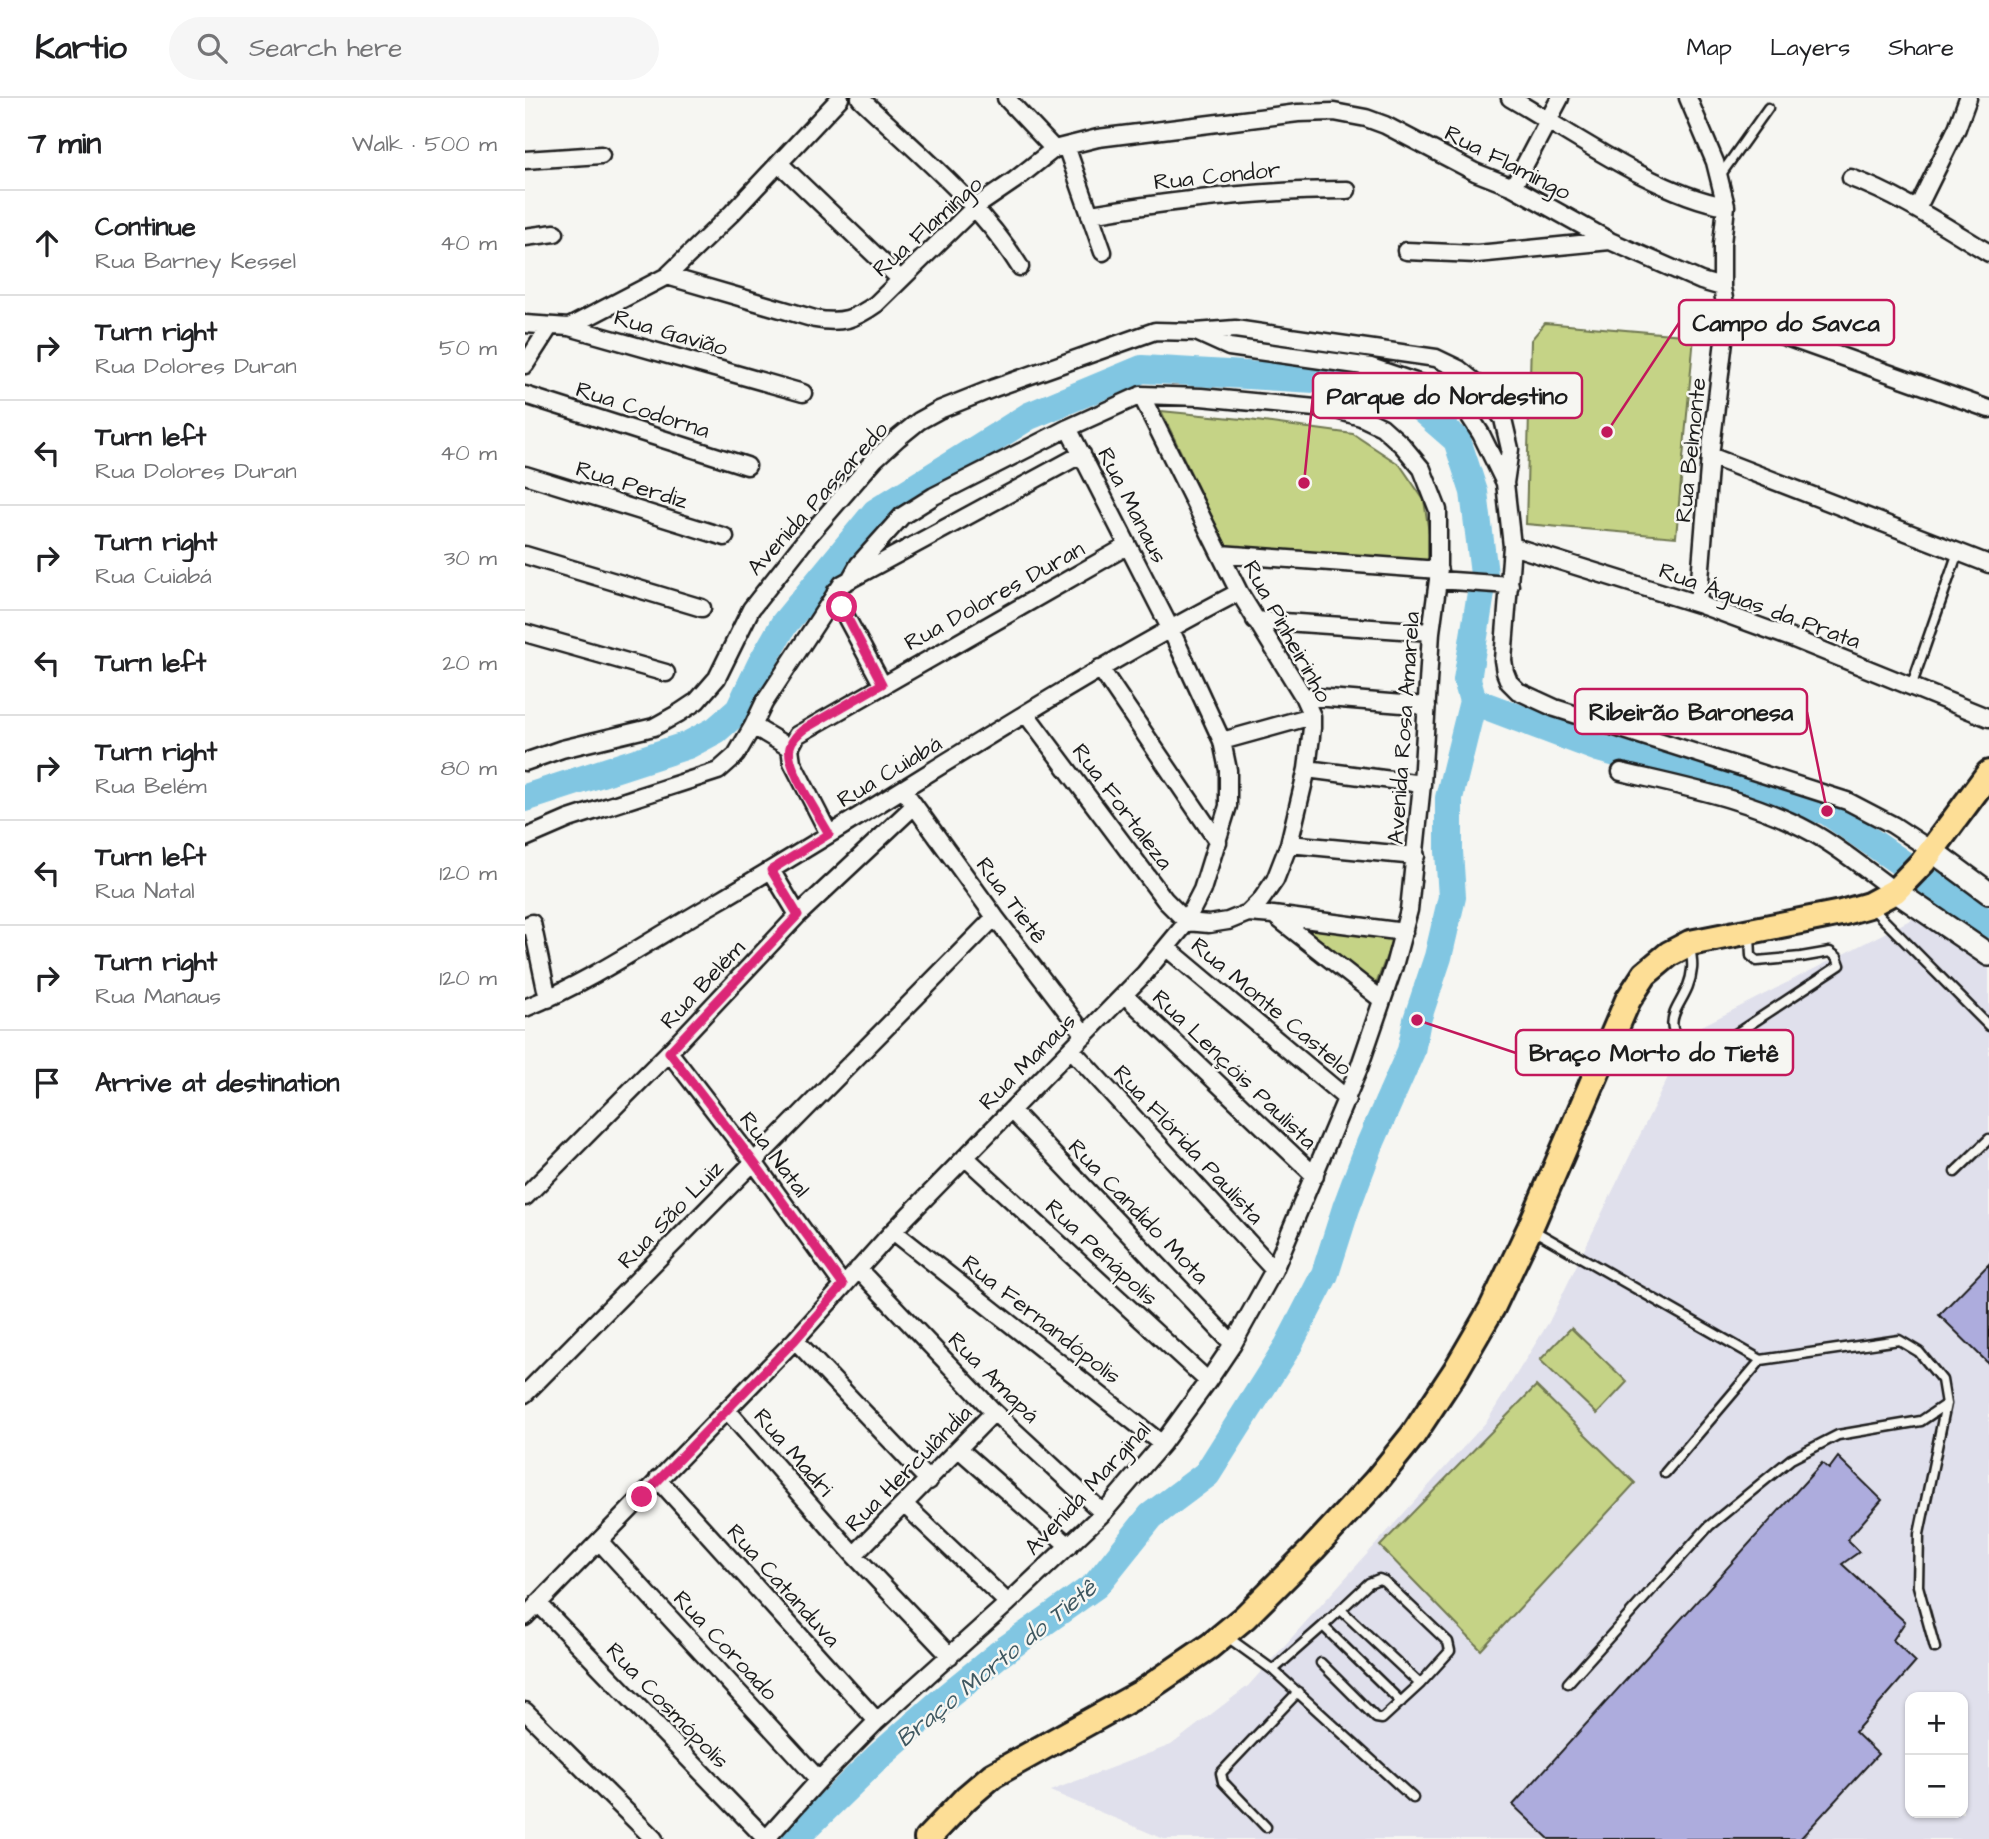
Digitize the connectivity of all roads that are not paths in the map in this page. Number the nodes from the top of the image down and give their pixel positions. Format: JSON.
{"nodes":[{"id":1,"x":840,"y":98,"type":"edge"},
{"id":2,"x":860,"y":98,"type":"edge"},
{"id":3,"x":1006,"y":98,"type":"edge"},
{"id":4,"x":1510,"y":98,"type":"edge"},
{"id":5,"x":1560,"y":98,"type":"edge"},
{"id":6,"x":1688,"y":98,"type":"edge"},
{"id":7,"x":1968,"y":98,"type":"edge"},
{"id":8,"x":1768,"y":108,"type":"dead end"},
{"id":9,"x":1548,"y":120,"type":"junction"},
{"id":10,"x":1060,"y":147,"type":"junction"},
{"id":11,"x":601,"y":155,"type":"dead end"},
{"id":12,"x":525,"y":160,"type":"edge"},
{"id":13,"x":779,"y":163,"type":"junction"},
{"id":14,"x":1719,"y":177,"type":"junction"},
{"id":15,"x":1851,"y":178,"type":"dead end"},
{"id":16,"x":1513,"y":187,"type":"junction"},
{"id":17,"x":1347,"y":190,"type":"dead end"},
{"id":18,"x":1726,"y":206,"type":"junction"},
{"id":19,"x":974,"y":208,"type":"junction"},
{"id":20,"x":1917,"y":209,"type":"junction"},
{"id":21,"x":1091,"y":214,"type":"junction"},
{"id":22,"x":555,"y":233,"type":"dead end"},
{"id":23,"x":525,"y":237,"type":"edge"},
{"id":24,"x":1610,"y":241,"type":"junction"},
{"id":25,"x":1406,"y":251,"type":"dead end"},
{"id":26,"x":1103,"y":252,"type":"dead end"},
{"id":27,"x":1989,"y":253,"type":"edge"},
{"id":28,"x":1020,"y":267,"type":"dead end"},
{"id":29,"x":667,"y":276,"type":"junction"},
{"id":30,"x":900,"y":279,"type":"junction"},
{"id":31,"x":1722,"y":287,"type":"junction"},
{"id":32,"x":1727,"y":316,"type":"junction"},
{"id":33,"x":525,"y":324,"type":"edge"},
{"id":34,"x":550,"y":326,"type":"junction"},
{"id":35,"x":569,"y":327,"type":"junction"},
{"id":36,"x":1196,"y":332,"type":"junction"},
{"id":37,"x":525,"y":365,"type":"edge"},
{"id":38,"x":803,"y":393,"type":"dead end"},
{"id":39,"x":525,"y":395,"type":"edge"},
{"id":40,"x":1141,"y":395,"type":"junction"},
{"id":41,"x":1989,"y":409,"type":"edge"},
{"id":42,"x":1067,"y":428,"type":"junction"},
{"id":43,"x":1082,"y":454,"type":"junction"},
{"id":44,"x":1710,"y":456,"type":"junction"},
{"id":45,"x":747,"y":466,"type":"dead end"},
{"id":46,"x":525,"y":475,"type":"edge"},
{"id":47,"x":1505,"y":483,"type":"junction"},
{"id":48,"x":725,"y":537,"type":"dead end"},
{"id":49,"x":1127,"y":546,"type":"junction"},
{"id":50,"x":1512,"y":546,"type":"junction"},
{"id":51,"x":1958,"y":552,"type":"junction"},
{"id":52,"x":1220,"y":554,"type":"junction"},
{"id":53,"x":525,"y":555,"type":"edge"},
{"id":54,"x":1989,"y":564,"type":"edge"},
{"id":55,"x":1439,"y":575,"type":"junction"},
{"id":56,"x":851,"y":578,"type":"junction"},
{"id":57,"x":1510,"y":585,"type":"junction"},
{"id":58,"x":836,"y":591,"type":"junction"},
{"id":59,"x":1239,"y":592,"type":"junction"},
{"id":60,"x":1698,"y":604,"type":"junction"},
{"id":61,"x":702,"y":608,"type":"dead end"},
{"id":62,"x":1255,"y":620,"type":"junction"},
{"id":63,"x":1170,"y":628,"type":"junction"},
{"id":64,"x":1431,"y":632,"type":"junction"},
{"id":65,"x":525,"y":633,"type":"edge"},
{"id":66,"x":1100,"y":667,"type":"junction"},
{"id":67,"x":666,"y":673,"type":"dead end"},
{"id":68,"x":882,"y":684,"type":"junction"},
{"id":69,"x":1911,"y":687,"type":"junction"},
{"id":70,"x":1303,"y":696,"type":"junction"},
{"id":71,"x":1427,"y":706,"type":"junction"},
{"id":72,"x":1026,"y":714,"type":"junction"},
{"id":73,"x":1312,"y":716,"type":"junction"},
{"id":74,"x":1989,"y":718,"type":"edge"},
{"id":75,"x":753,"y":726,"type":"junction"},
{"id":76,"x":1222,"y":741,"type":"junction"},
{"id":77,"x":790,"y":748,"type":"junction"},
{"id":78,"x":525,"y":762,"type":"edge"},
{"id":79,"x":1307,"y":769,"type":"junction"},
{"id":80,"x":1621,"y":772,"type":"dead end"},
{"id":81,"x":1989,"y":774,"type":"edge"},
{"id":82,"x":1422,"y":784,"type":"junction"},
{"id":83,"x":904,"y":790,"type":"junction"},
{"id":84,"x":914,"y":806,"type":"junction"},
{"id":85,"x":829,"y":834,"type":"junction"},
{"id":86,"x":525,"y":838,"type":"edge"},
{"id":87,"x":1218,"y":842,"type":"junction"},
{"id":88,"x":1289,"y":844,"type":"junction"},
{"id":89,"x":1416,"y":856,"type":"junction"},
{"id":90,"x":771,"y":870,"type":"junction"},
{"id":91,"x":1914,"y":871,"type":"junction"},
{"id":92,"x":1984,"y":883,"type":"edge"},
{"id":93,"x":1869,"y":905,"type":"junction"},
{"id":94,"x":1248,"y":914,"type":"junction"},
{"id":95,"x":798,"y":915,"type":"junction"},
{"id":96,"x":1273,"y":915,"type":"junction"},
{"id":97,"x":995,"y":917,"type":"junction"},
{"id":98,"x":1187,"y":922,"type":"junction"},
{"id":99,"x":529,"y":924,"type":"edge"},
{"id":100,"x":1750,"y":931,"type":"junction"},
{"id":101,"x":1404,"y":932,"type":"junction"},
{"id":102,"x":1690,"y":943,"type":"junction"},
{"id":103,"x":1167,"y":948,"type":"junction"},
{"id":104,"x":1989,"y":955,"type":"edge"},
{"id":105,"x":1125,"y":995,"type":"junction"},
{"id":106,"x":548,"y":999,"type":"junction"},
{"id":107,"x":1382,"y":1000,"type":"junction"},
{"id":108,"x":525,"y":1008,"type":"edge"},
{"id":109,"x":1989,"y":1026,"type":"edge"},
{"id":110,"x":1085,"y":1035,"type":"junction"},
{"id":111,"x":1071,"y":1049,"type":"junction"},
{"id":112,"x":669,"y":1052,"type":"junction"},
{"id":113,"x":1347,"y":1099,"type":"junction"},
{"id":114,"x":1011,"y":1110,"type":"junction"},
{"id":115,"x":1989,"y":1139,"type":"edge"},
{"id":116,"x":965,"y":1157,"type":"junction"},
{"id":117,"x":753,"y":1161,"type":"junction"},
{"id":118,"x":1955,"y":1172,"type":"dead end"},
{"id":119,"x":1315,"y":1176,"type":"junction"},
{"id":120,"x":525,"y":1197,"type":"edge"},
{"id":121,"x":1531,"y":1228,"type":"junction"},
{"id":122,"x":893,"y":1231,"type":"junction"},
{"id":123,"x":858,"y":1269,"type":"junction"},
{"id":124,"x":1274,"y":1270,"type":"junction"},
{"id":125,"x":843,"y":1285,"type":"junction"},
{"id":126,"x":795,"y":1340,"type":"junction"},
{"id":127,"x":1233,"y":1344,"type":"junction"},
{"id":128,"x":1762,"y":1360,"type":"junction"},
{"id":129,"x":1208,"y":1381,"type":"junction"},
{"id":130,"x":525,"y":1394,"type":"edge"},
{"id":131,"x":1946,"y":1404,"type":"junction"},
{"id":132,"x":727,"y":1410,"type":"junction"},
{"id":133,"x":994,"y":1412,"type":"junction"},
{"id":134,"x":1162,"y":1444,"type":"junction"},
{"id":135,"x":959,"y":1449,"type":"junction"},
{"id":136,"x":1665,"y":1473,"type":"dead end"},
{"id":137,"x":658,"y":1479,"type":"junction"},
{"id":138,"x":929,"y":1481,"type":"junction"},
{"id":139,"x":905,"y":1505,"type":"junction"},
{"id":140,"x":1103,"y":1513,"type":"junction"},
{"id":141,"x":600,"y":1542,"type":"junction"},
{"id":142,"x":1069,"y":1546,"type":"junction"},
{"id":143,"x":853,"y":1555,"type":"junction"},
{"id":144,"x":538,"y":1603,"type":"junction"},
{"id":145,"x":1008,"y":1603,"type":"junction"},
{"id":146,"x":1341,"y":1610,"type":"junction"},
{"id":147,"x":525,"y":1617,"type":"edge"},
{"id":148,"x":1323,"y":1626,"type":"junction"},
{"id":149,"x":1224,"y":1634,"type":"junction"},
{"id":150,"x":1935,"y":1648,"type":"dead end"},
{"id":151,"x":950,"y":1656,"type":"junction"},
{"id":152,"x":1321,"y":1664,"type":"dead end"},
{"id":153,"x":1273,"y":1670,"type":"junction"},
{"id":154,"x":1568,"y":1683,"type":"dead end"},
{"id":155,"x":1419,"y":1685,"type":"junction"},
{"id":156,"x":1298,"y":1692,"type":"junction"},
{"id":157,"x":1402,"y":1702,"type":"junction"},
{"id":158,"x":525,"y":1711,"type":"edge"},
{"id":159,"x":877,"y":1721,"type":"junction"},
{"id":160,"x":1044,"y":1746,"type":"junction"},
{"id":161,"x":819,"y":1780,"type":"junction"},
{"id":162,"x":1413,"y":1798,"type":"dead end"},
{"id":163,"x":1266,"y":1826,"type":"dead end"},
{"id":164,"x":654,"y":1839,"type":"edge"},
{"id":165,"x":766,"y":1839,"type":"edge"},
{"id":166,"x":927,"y":1839,"type":"edge"},
{"id":167,"x":950,"y":1839,"type":"edge"}],
"edges":[{"from":1,"to":13,"type":"street"},
{"from":2,"to":19,"type":"street"},
{"from":3,"to":10,"type":"street"},
{"from":4,"to":9,"type":"street"},
{"from":5,"to":9,"type":"street"},
{"from":6,"to":14,"type":"street","name":"Rua Belmonte"},
{"from":7,"to":20,"type":"street"},
{"from":8,"to":14,"type":"lane"},
{"from":9,"to":16,"type":"street"},
{"from":9,"to":18,"type":"street"},
{"from":10,"to":16,"type":"street","name":"Rua Flamingo"},
{"from":10,"to":19,"type":"street","name":"Rua Flamingo"},
{"from":10,"to":21,"type":"street"},
{"from":11,"to":12,"type":"street"},
{"from":13,"to":29,"type":"street"},
{"from":13,"to":30,"type":"street"},
{"from":14,"to":18,"type":"street","name":"Rua Belmonte"},
{"from":15,"to":20,"type":"street"},
{"from":16,"to":24,"type":"street","name":"Rua Flamingo"},
{"from":17,"to":21,"type":"street","name":"Rua Condor"},
{"from":18,"to":31,"type":"street","name":"Rua Belmonte"},
{"from":19,"to":28,"type":"street"},
{"from":19,"to":30,"type":"street","name":"Rua Flamingo"},
{"from":20,"to":27,"type":"street"},
{"from":21,"to":26,"type":"street"},
{"from":22,"to":23,"type":"street"},
{"from":24,"to":25,"type":"street"},
{"from":24,"to":31,"type":"street","name":"Rua Flamingo"},
{"from":29,"to":30,"type":"street","name":"Rua Flamingo"},
{"from":29,"to":35,"type":"street"},
{"from":31,"to":32,"type":"street","name":"Rua Belmonte"},
{"from":32,"to":41,"type":"street"},
{"from":32,"to":44,"type":"street","name":"Rua Belmonte"},
{"from":33,"to":34,"type":"street","name":"Rua Gavião"},
{"from":34,"to":35,"type":"street","name":"Rua Gavião"},
{"from":34,"to":37,"type":"street"},
{"from":35,"to":38,"type":"street","name":"Rua Gavião"},
{"from":36,"to":47,"type":"street","name":"Avenida Passaredo"},
{"from":36,"to":47,"type":"street","name":"Avenida Passaredo"},
{"from":36,"to":78,"type":"street","name":"Avenida Passaredo"},
{"from":39,"to":45,"type":"street","name":"Rua Codorna"},
{"from":40,"to":42,"type":"street"},
{"from":40,"to":52,"type":"street","name":"Rua Pinheirinho"},
{"from":40,"to":55,"type":"street","name":"Avenida Rosa Amarela"},
{"from":42,"to":43,"type":"street","name":"Rua Manaus"},
{"from":42,"to":56,"type":"street"},
{"from":43,"to":49,"type":"street","name":"Rua Manaus"},
{"from":43,"to":56,"type":"street"},
{"from":44,"to":51,"type":"street"},
{"from":44,"to":60,"type":"street","name":"Rua Belmonte"},
{"from":46,"to":48,"type":"street","name":"Rua Perdiz"},
{"from":47,"to":50,"type":"street","name":"Avenida Passaredo"},
{"from":49,"to":63,"type":"street","name":"Rua Manaus"},
{"from":49,"to":68,"type":"street","name":"Rua Dolores Duran"},
{"from":50,"to":57,"type":"street","name":"Avenida Passaredo"},
{"from":50,"to":60,"type":"street","name":"Rua Águas da Prata"},
{"from":51,"to":54,"type":"street"},
{"from":51,"to":69,"type":"lane"},
{"from":52,"to":55,"type":"street"},
{"from":52,"to":59,"type":"street","name":"Rua Pinheirinho"},
{"from":53,"to":61,"type":"street"},
{"from":55,"to":57,"type":"street"},
{"from":55,"to":64,"type":"street","name":"Avenida Rosa Amarela"},
{"from":56,"to":58,"type":"street"},
{"from":57,"to":91,"type":"street","name":"Avenida Passaredo"},
{"from":58,"to":68,"type":"street"},
{"from":58,"to":75,"type":"street"},
{"from":59,"to":62,"type":"street","name":"Rua Pinheirinho"},
{"from":59,"to":63,"type":"street","name":"Rua Cuiabá"},
{"from":60,"to":69,"type":"street","name":"Rua Águas da Prata"},
{"from":62,"to":64,"type":"street"},
{"from":62,"to":70,"type":"street","name":"Rua Pinheirinho"},
{"from":63,"to":66,"type":"street","name":"Rua Cuiabá"},
{"from":63,"to":76,"type":"street","name":"Rua Manaus"},
{"from":64,"to":71,"type":"street","name":"Avenida Rosa Amarela"},
{"from":65,"to":67,"type":"street"},
{"from":66,"to":72,"type":"street","name":"Rua Cuiabá"},
{"from":66,"to":87,"type":"street"},
{"from":68,"to":77,"type":"street","name":"Rua Dolores Duran"},
{"from":69,"to":74,"type":"street","name":"Rua Águas da Prata"},
{"from":70,"to":71,"type":"street"},
{"from":70,"to":73,"type":"street","name":"Rua Pinheirinho"},
{"from":71,"to":82,"type":"street","name":"Avenida Rosa Amarela"},
{"from":72,"to":83,"type":"street","name":"Rua Cuiabá"},
{"from":72,"to":98,"type":"street","name":"Rua Fortaleza"},
{"from":73,"to":76,"type":"street"},
{"from":73,"to":79,"type":"street","name":"Rua Pinheirinho"},
{"from":75,"to":77,"type":"street"},
{"from":75,"to":86,"type":"street"},
{"from":76,"to":87,"type":"street","name":"Rua Manaus"},
{"from":77,"to":85,"type":"street"},
{"from":79,"to":82,"type":"street"},
{"from":79,"to":88,"type":"street","name":"Rua Pinheirinho"},
{"from":80,"to":91,"type":"street"},
{"from":81,"to":91,"type":"main road"},
{"from":82,"to":89,"type":"street","name":"Avenida Rosa Amarela"},
{"from":83,"to":84,"type":"street","name":"Rua Tietê"},
{"from":83,"to":85,"type":"street","name":"Rua Cuiabá"},
{"from":84,"to":95,"type":"street","name":"Rua Belém"},
{"from":84,"to":97,"type":"street","name":"Rua Tietê"},
{"from":85,"to":90,"type":"street","name":"Rua Cuiabá"},
{"from":87,"to":98,"type":"street","name":"Rua Manaus"},
{"from":88,"to":89,"type":"street"},
{"from":88,"to":94,"type":"street","name":"Rua Pinheirinho"},
{"from":89,"to":101,"type":"street","name":"Avenida Rosa Amarela"},
{"from":90,"to":95,"type":"street"},
{"from":90,"to":106,"type":"street","name":"Rua Cuiabá"},
{"from":91,"to":92,"type":"street"},
{"from":91,"to":93,"type":"main road"},
{"from":91,"to":104,"type":"street"},
{"from":93,"to":100,"type":"main road"},
{"from":93,"to":109,"type":"lane"},
{"from":94,"to":96,"type":"street"},
{"from":94,"to":98,"type":"street"},
{"from":95,"to":112,"type":"street","name":"Rua Belém"},
{"from":96,"to":101,"type":"street"},
{"from":96,"to":107,"type":"street"},
{"from":97,"to":110,"type":"street","name":"Rua Tietê"},
{"from":97,"to":117,"type":"street","name":"Rua São Luiz"},
{"from":98,"to":103,"type":"street","name":"Rua Manaus"},
{"from":99,"to":106,"type":"street"},
{"from":100,"to":102,"type":"main road"},
{"from":100,"to":102,"type":"lane"},
{"from":101,"to":107,"type":"street","name":"Avenida Rosa Amarela"},
{"from":102,"to":121,"type":"main road"},
{"from":103,"to":105,"type":"street","name":"Rua Manaus"},
{"from":103,"to":113,"type":"street","name":"Rua Monte Castelo"},
{"from":105,"to":110,"type":"street","name":"Rua Manaus"},
{"from":105,"to":119,"type":"street","name":"Rua Lençóis Paulista"},
{"from":106,"to":108,"type":"street","name":"Rua Cuiabá"},
{"from":107,"to":113,"type":"street","name":"Avenida Rosa Amarela"},
{"from":110,"to":111,"type":"street","name":"Rua Manaus"},
{"from":111,"to":114,"type":"street","name":"Rua Manaus"},
{"from":111,"to":124,"type":"street","name":"Rua Flórida Paulista"},
{"from":112,"to":117,"type":"street","name":"Rua Natal"},
{"from":112,"to":120,"type":"street","name":"Rua Belém"},
{"from":113,"to":119,"type":"street","name":"Avenida Marginal"},
{"from":114,"to":116,"type":"street","name":"Rua Manaus"},
{"from":114,"to":127,"type":"street","name":"Rua Candido Mota"},
{"from":115,"to":118,"type":"lane"},
{"from":116,"to":122,"type":"street","name":"Rua Manaus"},
{"from":116,"to":129,"type":"street","name":"Rua Penápolis"},
{"from":117,"to":125,"type":"street","name":"Rua Natal"},
{"from":117,"to":130,"type":"street","name":"Rua São Luiz"},
{"from":119,"to":124,"type":"street","name":"Avenida Marginal"},
{"from":121,"to":128,"type":"lane"},
{"from":121,"to":149,"type":"main road"},
{"from":122,"to":123,"type":"street","name":"Rua Manaus"},
{"from":122,"to":134,"type":"street","name":"Rua Fernandópolis"},
{"from":123,"to":125,"type":"street","name":"Rua Manaus"},
{"from":123,"to":133,"type":"street","name":"Rua Amapá"},
{"from":124,"to":127,"type":"street","name":"Avenida Marginal"},
{"from":125,"to":126,"type":"street","name":"Rua Manaus"},
{"from":126,"to":132,"type":"street","name":"Rua Manaus"},
{"from":126,"to":138,"type":"street"},
{"from":127,"to":129,"type":"street","name":"Avenida Marginal"},
{"from":128,"to":131,"type":"lane"},
{"from":128,"to":136,"type":"lane"},
{"from":129,"to":134,"type":"street","name":"Avenida Marginal"},
{"from":131,"to":150,"type":"lane"},
{"from":131,"to":154,"type":"lane"},
{"from":132,"to":137,"type":"street","name":"Rua Manaus"},
{"from":132,"to":143,"type":"street","name":"Rua Madri"},
{"from":133,"to":135,"type":"street","name":"Rua Herculândia"},
{"from":133,"to":140,"type":"street","name":"Rua Amapá"},
{"from":134,"to":140,"type":"street","name":"Avenida Marginal"},
{"from":135,"to":138,"type":"street","name":"Rua Herculândia"},
{"from":135,"to":142,"type":"street"},
{"from":137,"to":141,"type":"street","name":"Rua Manaus"},
{"from":137,"to":159,"type":"street","name":"Rua Catanduva"},
{"from":138,"to":139,"type":"street","name":"Rua Herculândia"},
{"from":139,"to":143,"type":"street","name":"Rua Herculândia"},
{"from":139,"to":145,"type":"street"},
{"from":140,"to":142,"type":"street","name":"Avenida Marginal"},
{"from":141,"to":144,"type":"street","name":"Rua Manaus"},
{"from":141,"to":161,"type":"street","name":"Rua Coroado"},
{"from":142,"to":145,"type":"street","name":"Avenida Marginal"},
{"from":143,"to":151,"type":"street","name":"Rua Madri"},
{"from":144,"to":147,"type":"street","name":"Rua Manaus"},
{"from":144,"to":165,"type":"street","name":"Rua Cosmópolis"},
{"from":145,"to":151,"type":"street","name":"Avenida Marginal"},
{"from":146,"to":148,"type":"lane"},
{"from":146,"to":155,"type":"lane"},
{"from":146,"to":155,"type":"lane"},
{"from":148,"to":153,"type":"lane"},
{"from":148,"to":157,"type":"lane"},
{"from":149,"to":153,"type":"lane"},
{"from":149,"to":160,"type":"main road"},
{"from":151,"to":159,"type":"street","name":"Avenida Marginal"},
{"from":152,"to":157,"type":"lane"},
{"from":153,"to":156,"type":"lane"},
{"from":155,"to":157,"type":"lane"},
{"from":156,"to":162,"type":"lane"},
{"from":156,"to":163,"type":"lane"},
{"from":158,"to":164,"type":"street"},
{"from":159,"to":161,"type":"street","name":"Avenida Marginal"},
{"from":160,"to":166,"type":"main road"},
{"from":160,"to":167,"type":"main road"},
{"from":161,"to":165,"type":"street","name":"Avenida Marginal"}]}
